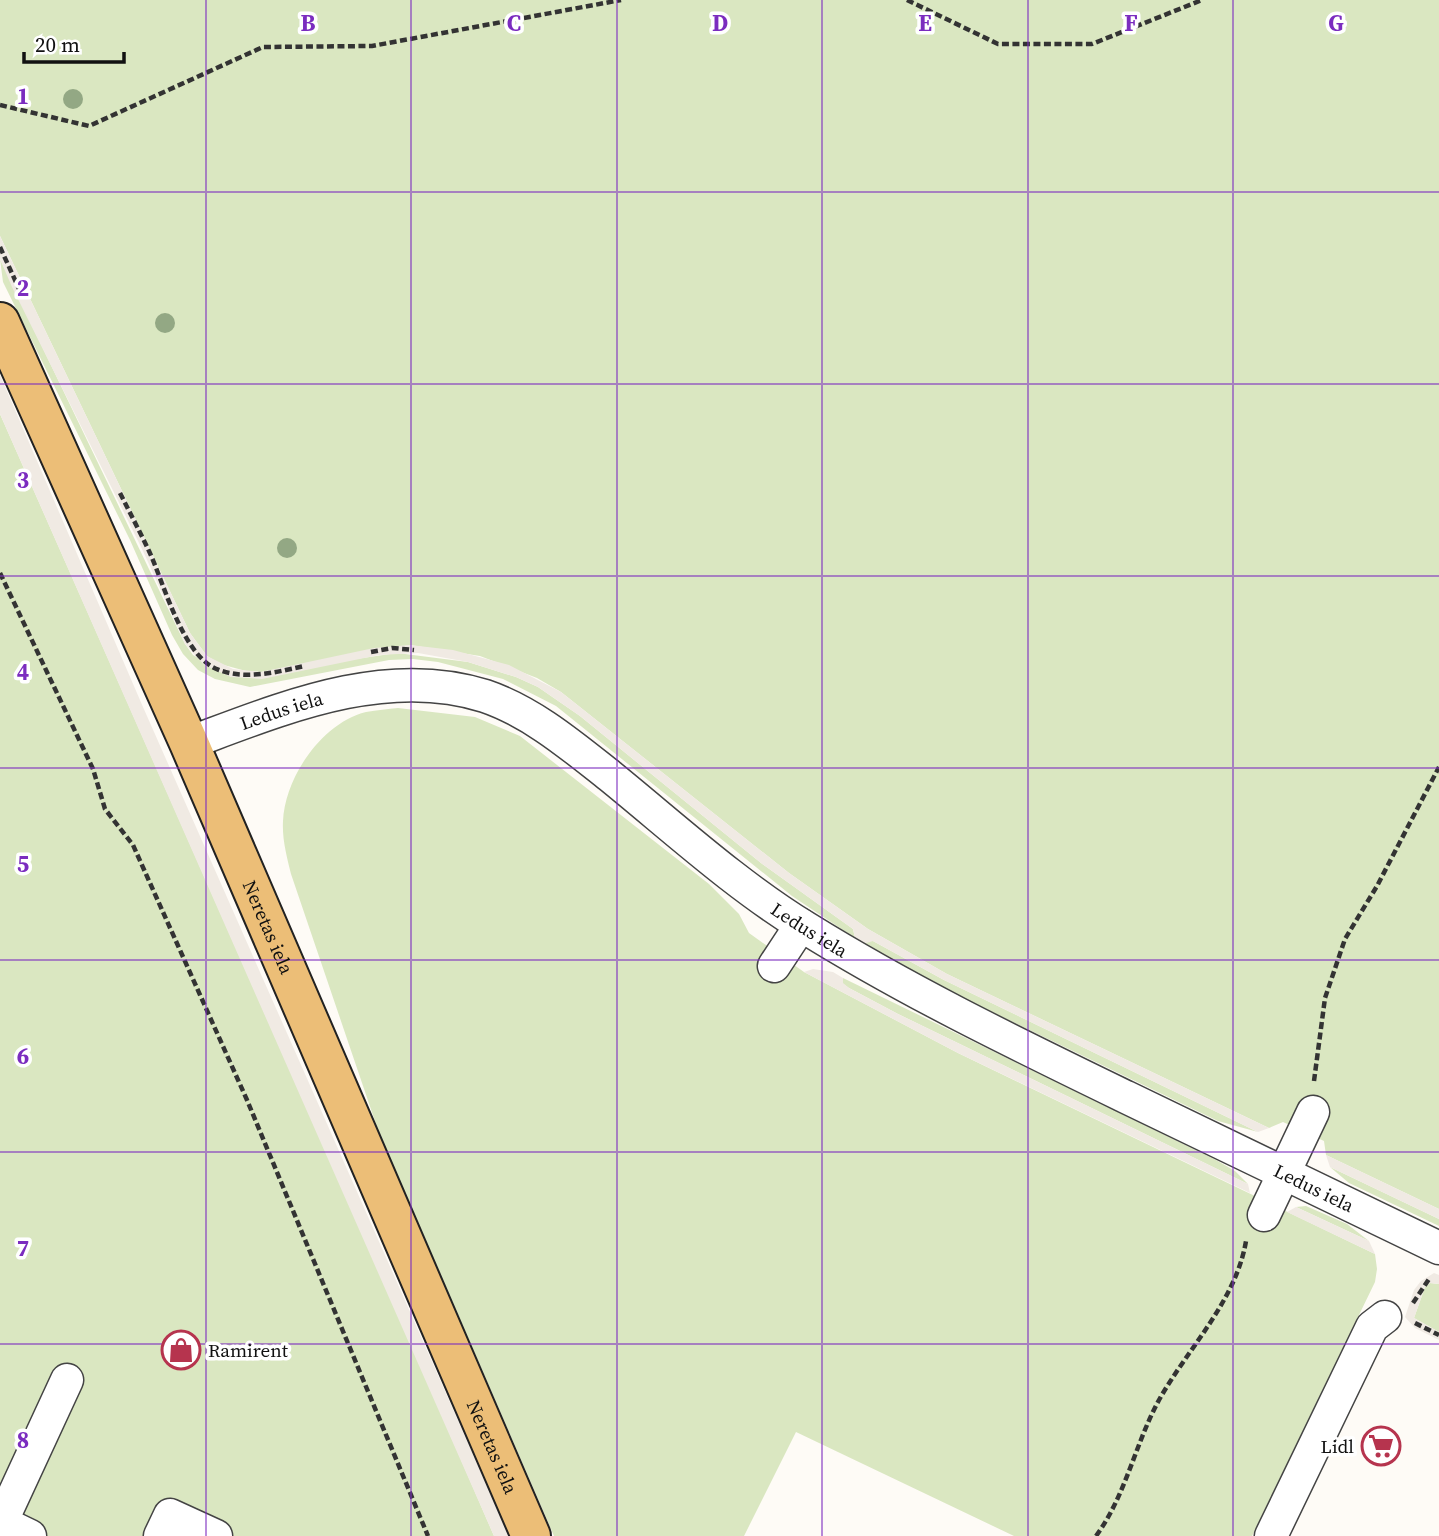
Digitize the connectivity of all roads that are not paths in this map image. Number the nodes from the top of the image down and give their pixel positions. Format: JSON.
{"nodes":[{"id":1,"x":0,"y":321,"type":"edge"},
{"id":2,"x":189,"y":743,"type":"junction"},
{"id":3,"x":801,"y":925,"type":"junction"},
{"id":4,"x":774,"y":966,"type":"dead end"},
{"id":5,"x":1313,"y":1112,"type":"road end"},
{"id":6,"x":1284,"y":1173,"type":"junction"},
{"id":7,"x":1264,"y":1215,"type":"road end"},
{"id":8,"x":1435,"y":1262,"type":"edge"},
{"id":9,"x":1401,"y":1315,"type":"road end"},
{"id":10,"x":67,"y":1380,"type":"dead end"},
{"id":11,"x":1,"y":1524,"type":"edge"},
{"id":12,"x":30,"y":1536,"type":"edge"},
{"id":13,"x":160,"y":1536,"type":"edge"},
{"id":14,"x":216,"y":1536,"type":"edge"},
{"id":15,"x":531,"y":1536,"type":"edge"},
{"id":16,"x":1271,"y":1536,"type":"edge"}],
"edges":[{"from":1,"to":2,"type":"main road","name":"Neretas iela"},
{"from":2,"to":3,"type":"street","name":"Ledus iela"},
{"from":2,"to":15,"type":"main road","name":"Neretas iela"},
{"from":3,"to":4,"type":"street"},
{"from":3,"to":6,"type":"street","name":"Ledus iela"},
{"from":5,"to":6,"type":"street"},
{"from":6,"to":7,"type":"street"},
{"from":6,"to":8,"type":"street","name":"Ledus iela"},
{"from":9,"to":16,"type":"street"},
{"from":10,"to":11,"type":"street"},
{"from":11,"to":12,"type":"street"},
{"from":13,"to":14,"type":"street"}]}
